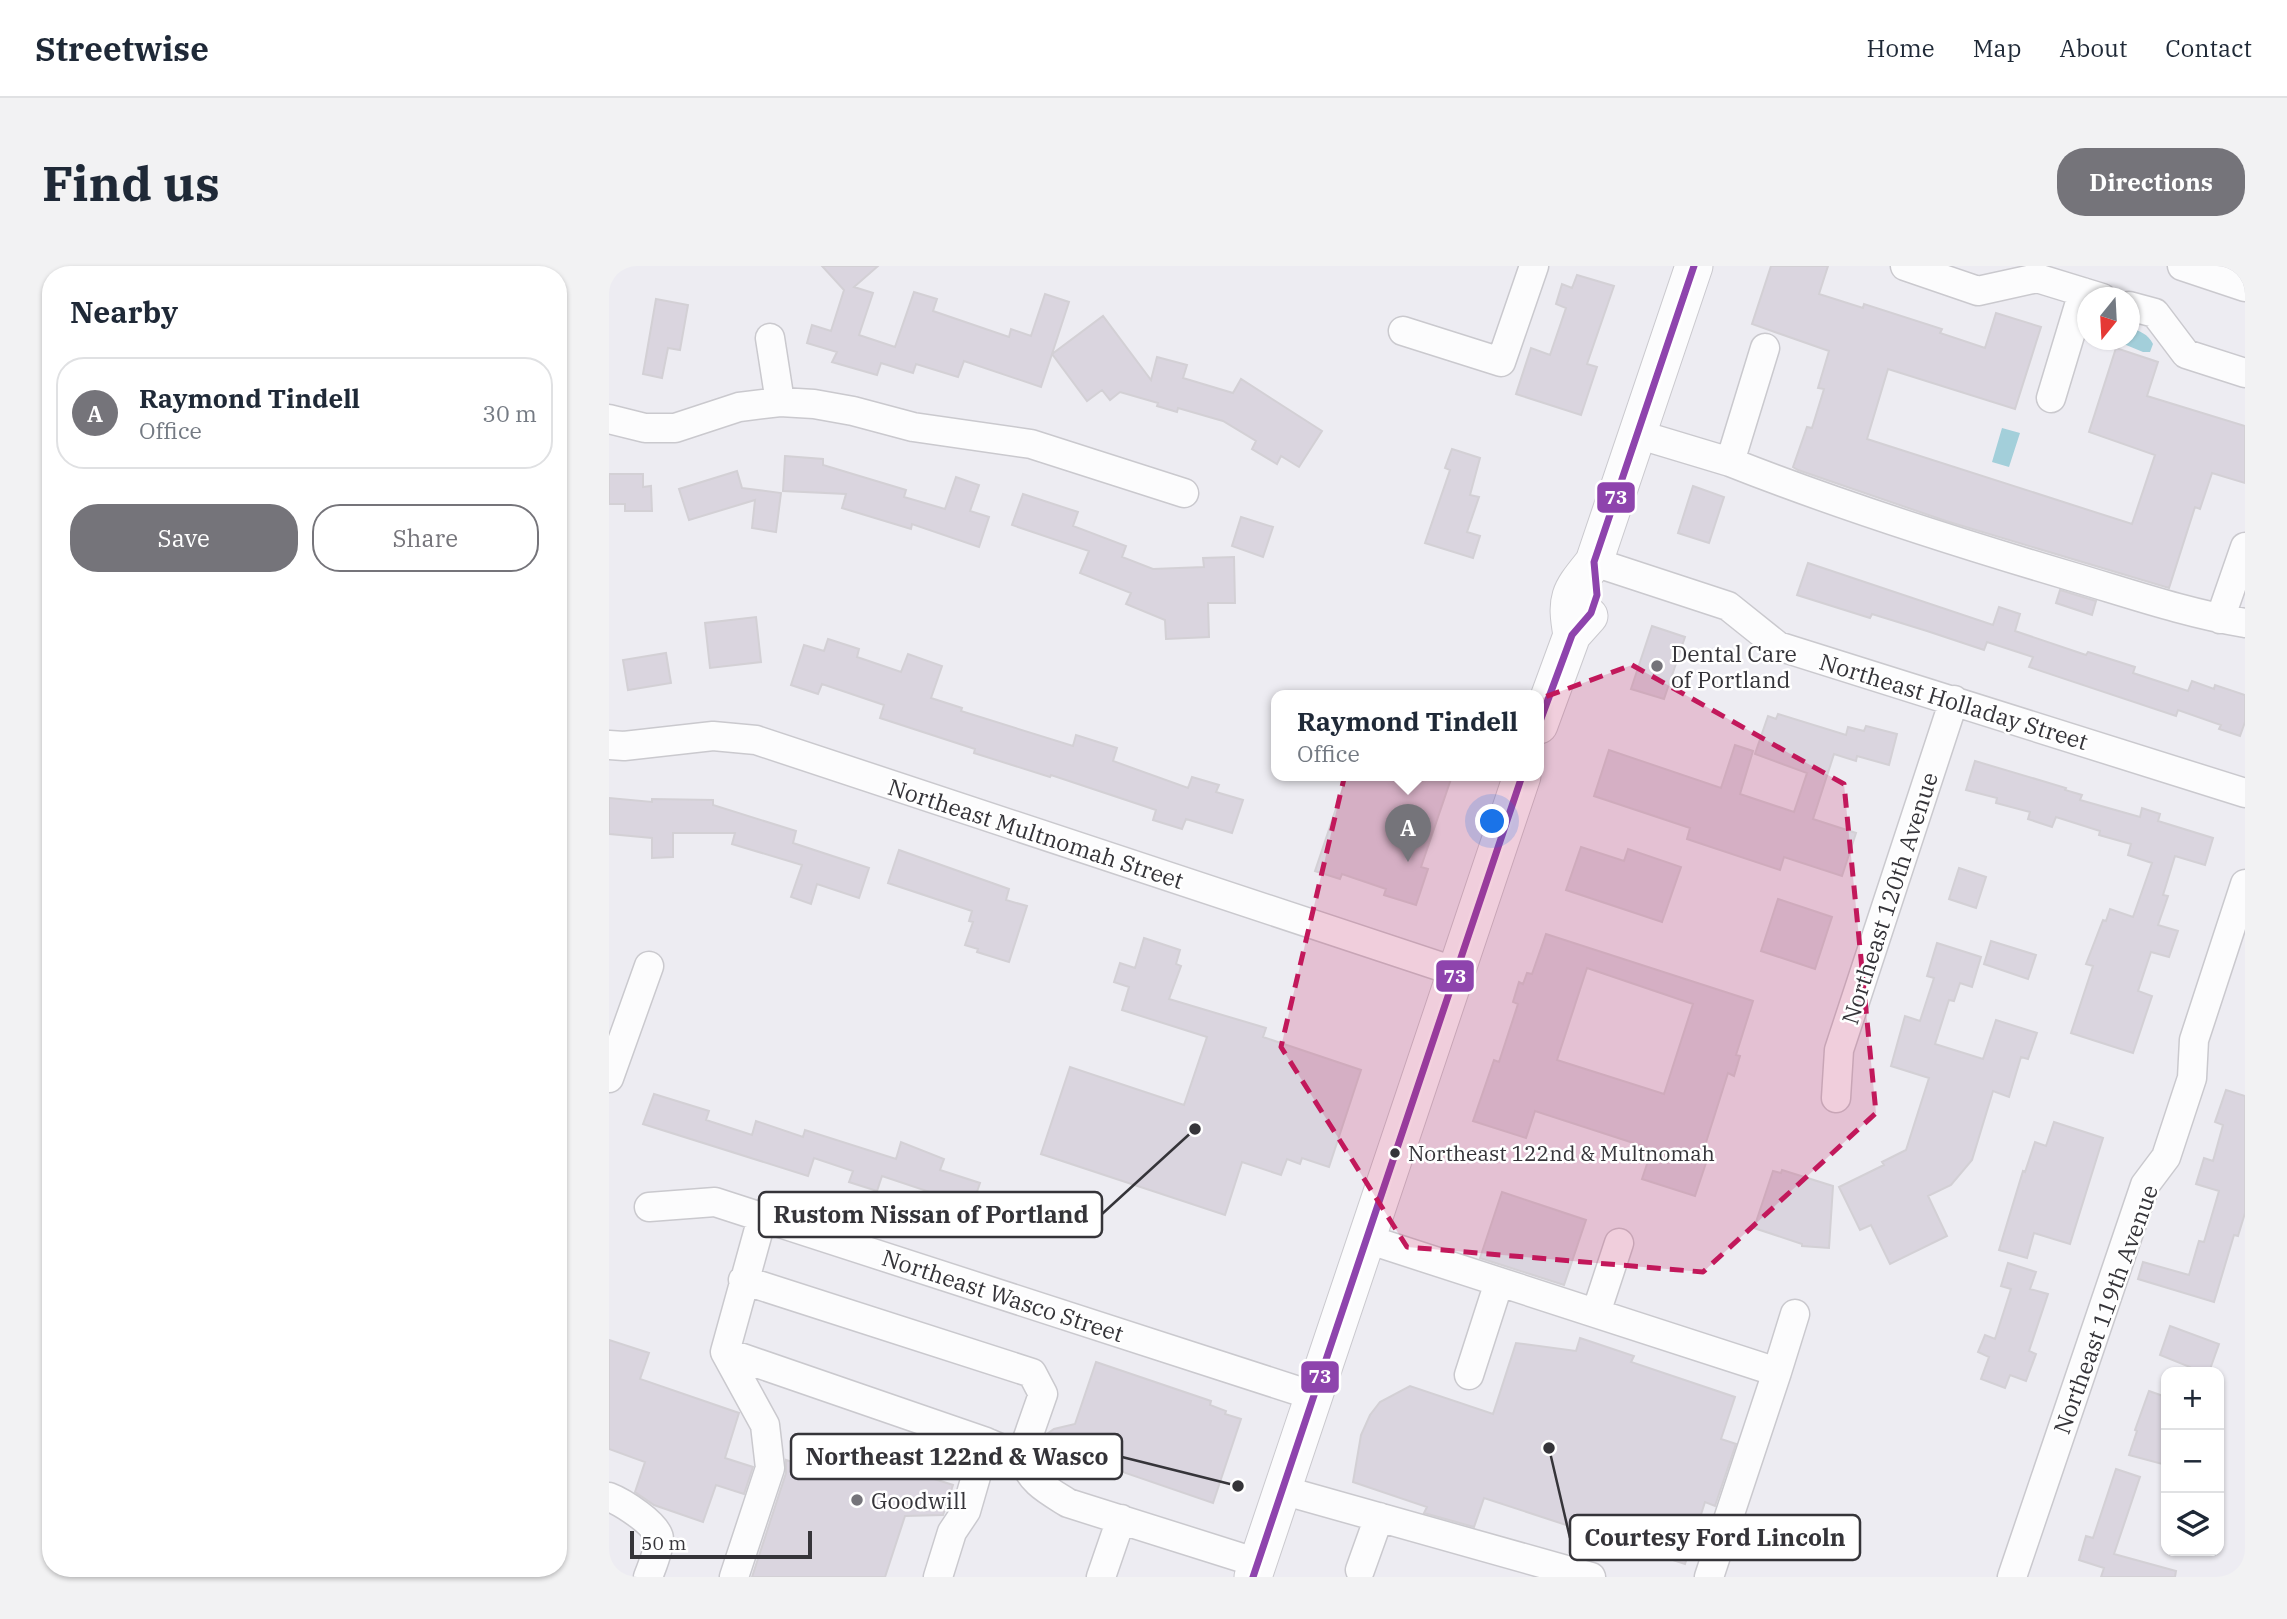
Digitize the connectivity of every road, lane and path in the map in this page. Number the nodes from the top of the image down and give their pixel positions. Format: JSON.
{"nodes":[{"id":1,"x":1534,"y":266,"type":"edge"},
{"id":2,"x":1694,"y":266,"type":"edge"},
{"id":3,"x":1905,"y":266,"type":"edge"},
{"id":4,"x":2182,"y":266,"type":"edge"},
{"id":5,"x":2245,"y":287,"type":"edge"},
{"id":6,"x":2077,"y":290,"type":"edge"},
{"id":7,"x":2140,"y":309,"type":"edge"},
{"id":8,"x":1403,"y":331,"type":"dead end"},
{"id":9,"x":2077,"y":334,"type":"edge"},
{"id":10,"x":770,"y":338,"type":"dead end"},
{"id":11,"x":1765,"y":348,"type":"dead end"},
{"id":12,"x":2245,"y":373,"type":"edge"},
{"id":13,"x":2051,"y":398,"type":"dead end"},
{"id":14,"x":779,"y":402,"type":"junction"},
{"id":15,"x":609,"y":419,"type":"edge"},
{"id":16,"x":1637,"y":434,"type":"junction"},
{"id":17,"x":1730,"y":462,"type":"junction"},
{"id":18,"x":1184,"y":493,"type":"dead end"},
{"id":19,"x":2245,"y":547,"type":"edge"},
{"id":20,"x":1594,"y":562,"type":"junction"},
{"id":21,"x":2232,"y":621,"type":"edge"},
{"id":22,"x":1954,"y":700,"type":"junction"},
{"id":23,"x":1544,"y":711,"type":"edge"},
{"id":24,"x":609,"y":745,"type":"edge"},
{"id":25,"x":1520,"y":781,"type":"edge"},
{"id":26,"x":2245,"y":793,"type":"edge"},
{"id":27,"x":2245,"y":884,"type":"edge"},
{"id":28,"x":649,"y":966,"type":"dead end"},
{"id":29,"x":1457,"y":972,"type":"junction"},
{"id":30,"x":609,"y":1078,"type":"edge"},
{"id":31,"x":1836,"y":1098,"type":"dead end"},
{"id":32,"x":649,"y":1207,"type":"dead end"},
{"id":33,"x":762,"y":1218,"type":"junction"},
{"id":34,"x":1367,"y":1239,"type":"junction"},
{"id":35,"x":1619,"y":1243,"type":"dead end"},
{"id":36,"x":743,"y":1280,"type":"junction"},
{"id":37,"x":1499,"y":1282,"type":"junction"},
{"id":38,"x":1596,"y":1313,"type":"junction"},
{"id":39,"x":1795,"y":1314,"type":"dead end"},
{"id":40,"x":725,"y":1352,"type":"junction"},
{"id":41,"x":1777,"y":1372,"type":"junction"},
{"id":42,"x":1469,"y":1375,"type":"dead end"},
{"id":43,"x":1314,"y":1396,"type":"junction"},
{"id":44,"x":986,"y":1443,"type":"junction"},
{"id":45,"x":1021,"y":1457,"type":"junction"},
{"id":46,"x":1282,"y":1490,"type":"junction"},
{"id":47,"x":609,"y":1497,"type":"edge"},
{"id":48,"x":1379,"y":1517,"type":"junction"},
{"id":49,"x":1121,"y":1519,"type":"junction"},
{"id":50,"x":1256,"y":1570,"type":"edge"},
{"id":51,"x":1360,"y":1570,"type":"dead end"},
{"id":52,"x":648,"y":1577,"type":"edge"},
{"id":53,"x":734,"y":1577,"type":"edge"},
{"id":54,"x":938,"y":1577,"type":"edge"},
{"id":55,"x":1101,"y":1577,"type":"edge"},
{"id":56,"x":1591,"y":1577,"type":"edge"},
{"id":57,"x":1709,"y":1577,"type":"edge"},
{"id":58,"x":2012,"y":1577,"type":"edge"}],
"edges":[{"from":1,"to":8,"type":"street"},
{"from":2,"to":16,"type":"main road"},
{"from":3,"to":6,"type":"street"},
{"from":4,"to":5,"type":"street"},
{"from":7,"to":12,"type":"street"},
{"from":9,"to":13,"type":"street"},
{"from":10,"to":14,"type":"street"},
{"from":11,"to":17,"type":"street"},
{"from":14,"to":15,"type":"street"},
{"from":14,"to":18,"type":"street"},
{"from":16,"to":17,"type":"street"},
{"from":16,"to":20,"type":"main road"},
{"from":17,"to":21,"type":"street"},
{"from":19,"to":21,"type":"street"},
{"from":20,"to":22,"type":"street","name":"Northeast Holladay Street"},
{"from":20,"to":23,"type":"main road"},
{"from":22,"to":26,"type":"street","name":"Northeast Holladay Street"},
{"from":22,"to":31,"type":"street","name":"Northeast 120th Avenue"},
{"from":24,"to":29,"type":"street","name":"Northeast Multnomah Street"},
{"from":25,"to":29,"type":"main road"},
{"from":27,"to":58,"type":"street","name":"Northeast 119th Avenue"},
{"from":28,"to":30,"type":"street"},
{"from":29,"to":34,"type":"main road"},
{"from":32,"to":33,"type":"street","name":"Northeast Wasco Street"},
{"from":33,"to":36,"type":"street"},
{"from":33,"to":43,"type":"street","name":"Northeast Wasco Street"},
{"from":34,"to":37,"type":"street"},
{"from":34,"to":43,"type":"main road"},
{"from":35,"to":38,"type":"street"},
{"from":36,"to":40,"type":"street"},
{"from":36,"to":45,"type":"street"},
{"from":37,"to":38,"type":"street"},
{"from":37,"to":42,"type":"street"},
{"from":38,"to":41,"type":"street"},
{"from":39,"to":41,"type":"street"},
{"from":40,"to":44,"type":"street"},
{"from":40,"to":53,"type":"street"},
{"from":41,"to":57,"type":"street"},
{"from":43,"to":46,"type":"main road"},
{"from":44,"to":45,"type":"street"},
{"from":44,"to":54,"type":"street"},
{"from":45,"to":49,"type":"street"},
{"from":46,"to":48,"type":"street"},
{"from":46,"to":50,"type":"main road"},
{"from":47,"to":52,"type":"street"},
{"from":48,"to":51,"type":"street"},
{"from":48,"to":56,"type":"street"},
{"from":49,"to":50,"type":"street"},
{"from":49,"to":55,"type":"street"}]}
